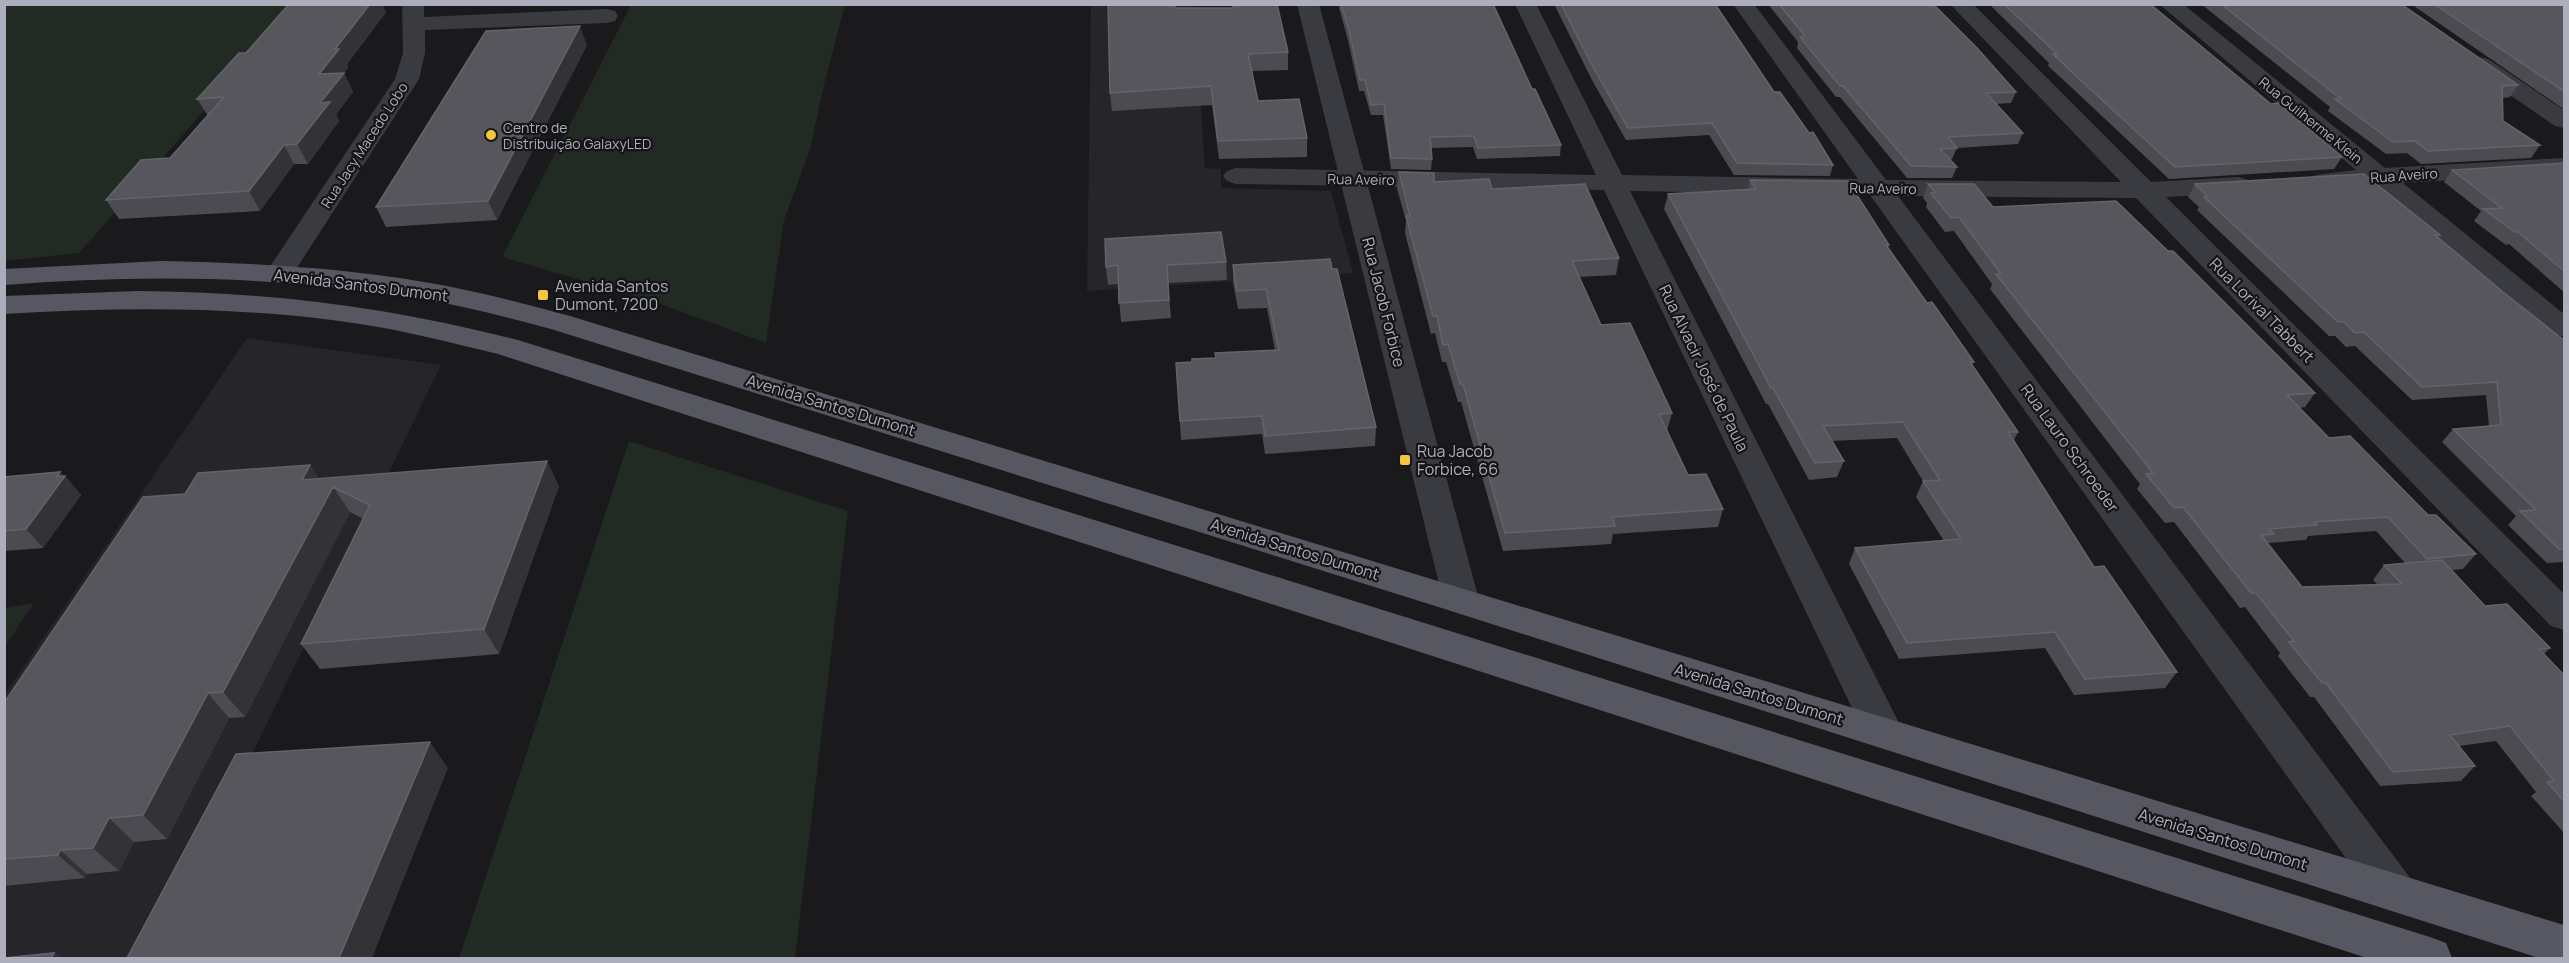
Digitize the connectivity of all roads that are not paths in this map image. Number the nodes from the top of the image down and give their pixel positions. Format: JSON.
{"nodes":[{"id":1,"x":1308,"y":4,"type":"edge"},
{"id":2,"x":1525,"y":4,"type":"edge"},
{"id":3,"x":1743,"y":4,"type":"edge"},
{"id":4,"x":1960,"y":4,"type":"edge"},
{"id":5,"x":2169,"y":4,"type":"edge"},
{"id":6,"x":413,"y":14,"type":"edge"},
{"id":7,"x":607,"y":16,"type":"dead end"},
{"id":8,"x":2459,"y":50,"type":"edge"},
{"id":9,"x":2565,"y":121,"type":"edge"},
{"id":10,"x":2565,"y":165,"type":"edge"},
{"id":11,"x":1236,"y":176,"type":"dead end"},
{"id":12,"x":2380,"y":177,"type":"junction"},
{"id":13,"x":1353,"y":178,"type":"junction"},
{"id":14,"x":2297,"y":182,"type":"edge"},
{"id":15,"x":1613,"y":183,"type":"junction"},
{"id":16,"x":2262,"y":183,"type":"edge"},
{"id":17,"x":1878,"y":188,"type":"junction"},
{"id":18,"x":2143,"y":190,"type":"junction"},
{"id":19,"x":279,"y":274,"type":"junction"},
{"id":20,"x":4,"y":277,"type":"edge"},
{"id":21,"x":4,"y":305,"type":"edge"},
{"id":22,"x":2565,"y":328,"type":"edge"},
{"id":23,"x":1109,"y":491,"type":"junction"},
{"id":24,"x":1074,"y":527,"type":"junction"},
{"id":25,"x":1461,"y":600,"type":"junction"},
{"id":26,"x":2564,"y":615,"type":"edge"},
{"id":27,"x":1709,"y":678,"type":"junction"},
{"id":28,"x":1702,"y":727,"type":"junction"},
{"id":29,"x":1884,"y":733,"type":"junction"},
{"id":30,"x":2396,"y":893,"type":"junction"},
{"id":31,"x":2565,"y":946,"type":"edge"},
{"id":32,"x":2430,"y":958,"type":"edge"}],
"edges":[{"from":1,"to":13,"type":"street","name":"Rua Jacob Forbice"},
{"from":2,"to":15,"type":"street","name":"Rua Alvacir José de Paula"},
{"from":3,"to":17,"type":"street","name":"Rua Lauro Schroeder"},
{"from":4,"to":18,"type":"street","name":"Rua Lorival Tabbert"},
{"from":5,"to":12,"type":"street","name":"Rua Guilherme Klein"},
{"from":6,"to":7,"type":"street"},
{"from":6,"to":19,"type":"street","name":"Rua Jacy Macedo Lobo"},
{"from":8,"to":9,"type":"street"},
{"from":10,"to":12,"type":"street","name":"Rua Aveiro"},
{"from":11,"to":13,"type":"street","name":"Rua Aveiro"},
{"from":12,"to":14,"type":"street","name":"Rua Aveiro"},
{"from":12,"to":22,"type":"street","name":"Rua Guilherme Klein"},
{"from":13,"to":15,"type":"street","name":"Rua Aveiro"},
{"from":13,"to":25,"type":"street","name":"Rua Jacob Forbice"},
{"from":15,"to":17,"type":"street","name":"Rua Aveiro"},
{"from":15,"to":29,"type":"street","name":"Rua Alvacir José de Paula"},
{"from":16,"to":18,"type":"street","name":"Rua Aveiro"},
{"from":17,"to":18,"type":"street","name":"Rua Aveiro"},
{"from":17,"to":30,"type":"street","name":"Rua Lauro Schroeder"},
{"from":18,"to":26,"type":"street","name":"Rua Lorival Tabbert"},
{"from":19,"to":20,"type":"main road","name":"Avenida Santos Dumont"},
{"from":19,"to":23,"type":"main road","name":"Avenida Santos Dumont"},
{"from":21,"to":24,"type":"main road","name":"Avenida Santos Dumont"},
{"from":23,"to":24,"type":"main road"},
{"from":23,"to":25,"type":"main road","name":"Avenida Santos Dumont"},
{"from":24,"to":28,"type":"main road","name":"Avenida Santos Dumont"},
{"from":25,"to":27,"type":"main road","name":"Avenida Santos Dumont"},
{"from":27,"to":28,"type":"main road"},
{"from":27,"to":29,"type":"main road","name":"Avenida Santos Dumont"},
{"from":28,"to":32,"type":"main road","name":"Avenida Santos Dumont"},
{"from":29,"to":30,"type":"main road","name":"Avenida Santos Dumont"},
{"from":30,"to":31,"type":"main road","name":"Avenida Santos Dumont"}]}
